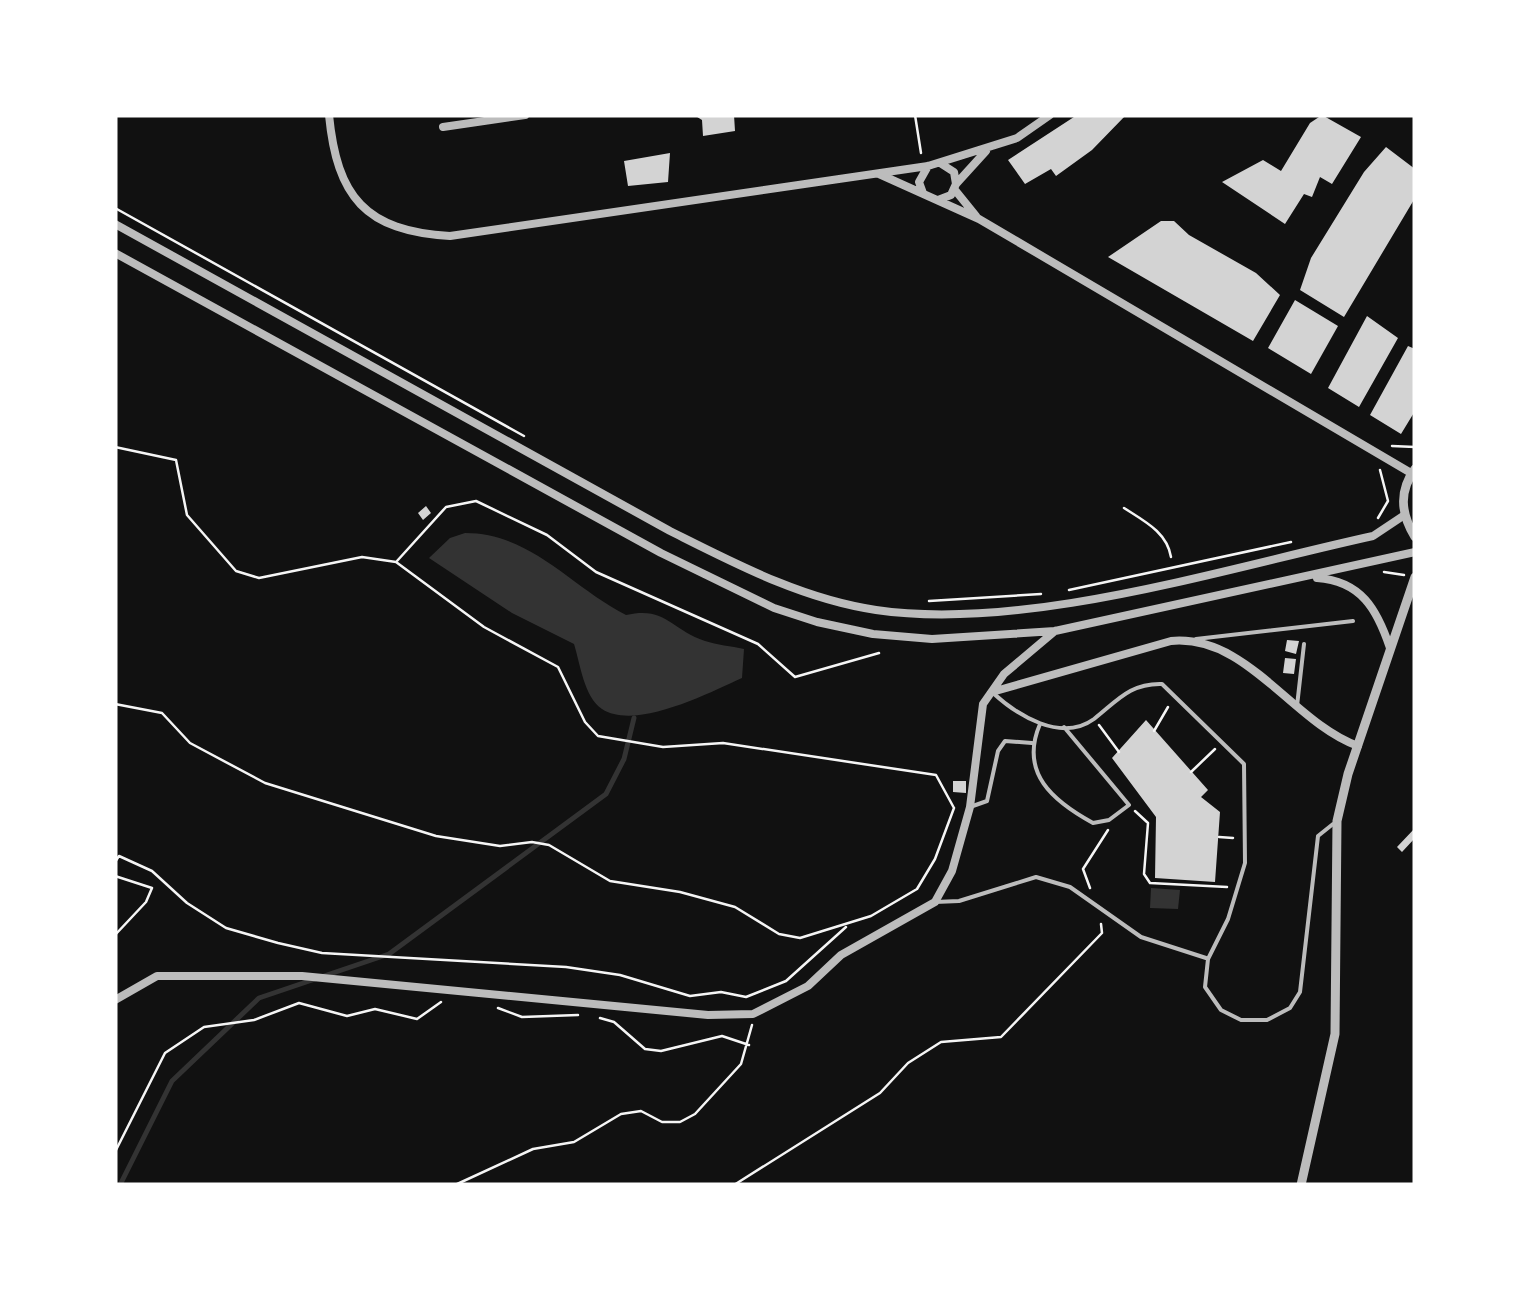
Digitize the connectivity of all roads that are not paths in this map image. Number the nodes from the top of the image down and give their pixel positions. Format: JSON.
{"nodes":[{"id":1,"x":330,"y":115,"type":"edge"},
{"id":2,"x":525,"y":115,"type":"edge"},
{"id":3,"x":1050,"y":115,"type":"edge"},
{"id":4,"x":443,"y":127,"type":"dead end"},
{"id":5,"x":990,"y":148,"type":"junction"},
{"id":6,"x":939,"y":162,"type":"junction"},
{"id":7,"x":926,"y":166,"type":"junction"},
{"id":8,"x":879,"y":174,"type":"junction"},
{"id":9,"x":956,"y":187,"type":"junction"},
{"id":10,"x":924,"y":193,"type":"junction"},
{"id":11,"x":934,"y":200,"type":"junction"},
{"id":12,"x":979,"y":219,"type":"junction"},
{"id":13,"x":115,"y":224,"type":"edge"},
{"id":14,"x":115,"y":252,"type":"edge"},
{"id":15,"x":1413,"y":471,"type":"edge"},
{"id":16,"x":1403,"y":516,"type":"junction"},
{"id":17,"x":1415,"y":537,"type":"edge"},
{"id":18,"x":1415,"y":552,"type":"edge"},
{"id":19,"x":1415,"y":577,"type":"edge"},
{"id":20,"x":1308,"y":578,"type":"junction"},
{"id":21,"x":1353,"y":620,"type":"dead end"},
{"id":22,"x":1054,"y":631,"type":"junction"},
{"id":23,"x":1196,"y":638,"type":"junction"},
{"id":24,"x":1304,"y":644,"type":"dead end"},
{"id":25,"x":1391,"y":651,"type":"junction"},
{"id":26,"x":992,"y":692,"type":"junction"},
{"id":27,"x":1297,"y":706,"type":"junction"},
{"id":28,"x":1040,"y":724,"type":"junction"},
{"id":29,"x":1064,"y":726,"type":"junction"},
{"id":30,"x":1032,"y":743,"type":"junction"},
{"id":31,"x":1358,"y":746,"type":"junction"},
{"id":32,"x":970,"y":806,"type":"junction"},
{"id":33,"x":1337,"y":821,"type":"junction"},
{"id":34,"x":936,"y":902,"type":"junction"},
{"id":35,"x":1208,"y":958,"type":"junction"},
{"id":36,"x":115,"y":1000,"type":"edge"},
{"id":37,"x":1301,"y":1185,"type":"edge"}],
"edges":[{"from":1,"to":8,"type":"street"},
{"from":2,"to":4,"type":"street"},
{"from":3,"to":5,"type":"street"},
{"from":5,"to":6,"type":"street"},
{"from":5,"to":9,"type":"street"},
{"from":6,"to":7,"type":"street"},
{"from":6,"to":9,"type":"street"},
{"from":7,"to":8,"type":"street"},
{"from":7,"to":10,"type":"street"},
{"from":8,"to":10,"type":"street"},
{"from":9,"to":11,"type":"street"},
{"from":9,"to":12,"type":"street"},
{"from":10,"to":11,"type":"street"},
{"from":11,"to":12,"type":"street"},
{"from":12,"to":15,"type":"street"},
{"from":13,"to":16,"type":"street"},
{"from":14,"to":22,"type":"street"},
{"from":15,"to":16,"type":"street"},
{"from":16,"to":17,"type":"street"},
{"from":18,"to":20,"type":"street"},
{"from":19,"to":25,"type":"street"},
{"from":20,"to":22,"type":"street"},
{"from":20,"to":25,"type":"street"},
{"from":21,"to":23,"type":"lane"},
{"from":22,"to":26,"type":"street"},
{"from":23,"to":26,"type":"street"},
{"from":23,"to":27,"type":"street"},
{"from":24,"to":27,"type":"lane"},
{"from":25,"to":31,"type":"street"},
{"from":26,"to":28,"type":"lane"},
{"from":26,"to":32,"type":"street"},
{"from":27,"to":31,"type":"street"},
{"from":28,"to":29,"type":"lane"},
{"from":28,"to":30,"type":"lane"},
{"from":29,"to":30,"type":"lane"},
{"from":29,"to":35,"type":"lane"},
{"from":30,"to":32,"type":"lane"},
{"from":31,"to":33,"type":"street"},
{"from":32,"to":34,"type":"street"},
{"from":33,"to":35,"type":"lane"},
{"from":33,"to":37,"type":"street"},
{"from":34,"to":35,"type":"lane"},
{"from":34,"to":36,"type":"street"}]}
